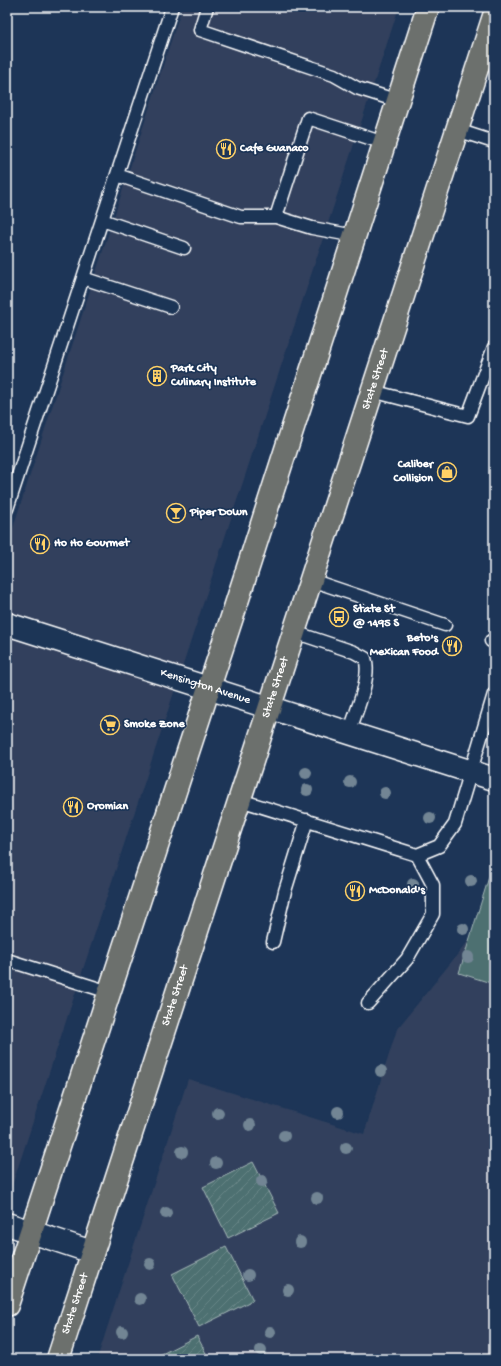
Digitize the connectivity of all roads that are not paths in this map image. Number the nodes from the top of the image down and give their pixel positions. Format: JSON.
{"nodes":[{"id":1,"x":172,"y":7,"type":"edge"},
{"id":2,"x":207,"y":7,"type":"edge"},
{"id":3,"x":428,"y":7,"type":"edge"},
{"id":4,"x":494,"y":16,"type":"edge"},
{"id":5,"x":398,"y":101,"type":"junction"},
{"id":6,"x":457,"y":130,"type":"junction"},
{"id":7,"x":494,"y":142,"type":"edge"},
{"id":8,"x":384,"y":143,"type":"junction"},
{"id":9,"x":116,"y":175,"type":"junction"},
{"id":10,"x":276,"y":217,"type":"junction"},
{"id":11,"x":102,"y":220,"type":"junction"},
{"id":12,"x":355,"y":236,"type":"junction"},
{"id":13,"x":184,"y":248,"type":"dead end"},
{"id":14,"x":83,"y":278,"type":"junction"},
{"id":15,"x":171,"y":307,"type":"dead end"},
{"id":16,"x":494,"y":347,"type":"edge"},
{"id":17,"x":372,"y":391,"type":"junction"},
{"id":18,"x":7,"y":509,"type":"edge"},
{"id":19,"x":311,"y":580,"type":"junction"},
{"id":20,"x":7,"y":624,"type":"edge"},
{"id":21,"x":445,"y":625,"type":"dead end"},
{"id":22,"x":294,"y":632,"type":"junction"},
{"id":23,"x":208,"y":689,"type":"junction"},
{"id":24,"x":494,"y":694,"type":"edge"},
{"id":25,"x":269,"y":708,"type":"junction"},
{"id":26,"x":348,"y":733,"type":"junction"},
{"id":27,"x":470,"y":772,"type":"junction"},
{"id":28,"x":494,"y":779,"type":"edge"},
{"id":29,"x":240,"y":800,"type":"junction"},
{"id":30,"x":307,"y":820,"type":"junction"},
{"id":31,"x":417,"y":855,"type":"junction"},
{"id":32,"x":273,"y":942,"type":"dead end"},
{"id":33,"x":7,"y":960,"type":"edge"},
{"id":34,"x":109,"y":992,"type":"junction"},
{"id":35,"x":368,"y":1003,"type":"dead end"},
{"id":36,"x":7,"y":1224,"type":"edge"},
{"id":37,"x":31,"y":1232,"type":"junction"},
{"id":38,"x":92,"y":1252,"type":"junction"},
{"id":39,"x":7,"y":1305,"type":"edge"},
{"id":40,"x":58,"y":1359,"type":"edge"}],
"edges":[{"from":1,"to":9,"type":"lane"},
{"from":2,"to":5,"type":"lane"},
{"from":3,"to":5,"type":"main road"},
{"from":4,"to":6,"type":"main road","name":"State Street"},
{"from":5,"to":8,"type":"main road"},
{"from":6,"to":7,"type":"lane"},
{"from":6,"to":17,"type":"main road","name":"State Street"},
{"from":8,"to":10,"type":"lane"},
{"from":8,"to":12,"type":"main road"},
{"from":9,"to":10,"type":"lane"},
{"from":9,"to":11,"type":"lane"},
{"from":10,"to":12,"type":"lane"},
{"from":11,"to":13,"type":"lane"},
{"from":11,"to":14,"type":"lane"},
{"from":12,"to":23,"type":"main road"},
{"from":14,"to":15,"type":"lane"},
{"from":14,"to":18,"type":"lane"},
{"from":16,"to":17,"type":"lane"},
{"from":17,"to":19,"type":"main road","name":"State Street"},
{"from":19,"to":21,"type":"lane"},
{"from":19,"to":22,"type":"main road","name":"State Street"},
{"from":20,"to":23,"type":"street","name":"Kensington Avenue"},
{"from":22,"to":25,"type":"main road","name":"State Street"},
{"from":22,"to":26,"type":"lane"},
{"from":23,"to":25,"type":"street","name":"Kensington Avenue"},
{"from":23,"to":34,"type":"main road"},
{"from":24,"to":27,"type":"lane"},
{"from":25,"to":26,"type":"street","name":"Kensington Avenue"},
{"from":25,"to":29,"type":"main road","name":"State Street"},
{"from":26,"to":27,"type":"street","name":"Kensington Avenue"},
{"from":27,"to":28,"type":"street","name":"Kensington Avenue"},
{"from":27,"to":31,"type":"lane"},
{"from":29,"to":30,"type":"lane"},
{"from":29,"to":38,"type":"main road","name":"State Street"},
{"from":30,"to":31,"type":"lane"},
{"from":30,"to":32,"type":"lane"},
{"from":31,"to":35,"type":"lane"},
{"from":33,"to":34,"type":"lane"},
{"from":34,"to":37,"type":"main road"},
{"from":36,"to":37,"type":"street"},
{"from":37,"to":38,"type":"street"},
{"from":37,"to":39,"type":"main road"},
{"from":38,"to":40,"type":"main road","name":"State Street"}]}
